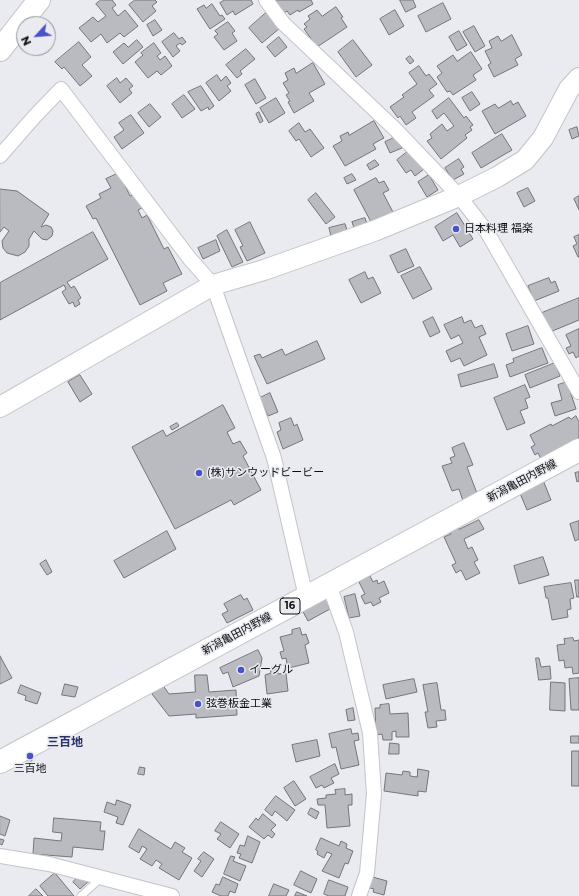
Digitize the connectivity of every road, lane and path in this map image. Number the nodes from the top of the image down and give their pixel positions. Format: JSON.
{"nodes":[{"id":1,"x":39,"y":0,"type":"edge"},
{"id":2,"x":266,"y":0,"type":"edge"},
{"id":3,"x":0,"y":50,"type":"edge"},
{"id":4,"x":579,"y":78,"type":"edge"},
{"id":5,"x":0,"y":156,"type":"edge"},
{"id":6,"x":459,"y":196,"type":"junction"},
{"id":7,"x":213,"y":285,"type":"junction"},
{"id":8,"x":579,"y":392,"type":"edge"},
{"id":9,"x":0,"y":407,"type":"edge"},
{"id":10,"x":579,"y":450,"type":"edge"},
{"id":11,"x":329,"y":585,"type":"junction"},
{"id":12,"x":306,"y":597,"type":"junction"},
{"id":13,"x":0,"y":762,"type":"edge"},
{"id":14,"x":0,"y":856,"type":"edge"},
{"id":15,"x":101,"y":878,"type":"junction"},
{"id":16,"x":80,"y":896,"type":"edge"},
{"id":17,"x":172,"y":896,"type":"edge"},
{"id":18,"x":359,"y":896,"type":"edge"}],
"edges":[{"from":1,"to":3,"type":"main road"},
{"from":2,"to":6,"type":"street"},
{"from":4,"to":6,"type":"street"},
{"from":5,"to":7,"type":"street"},
{"from":6,"to":7,"type":"street"},
{"from":6,"to":8,"type":"street"},
{"from":7,"to":9,"type":"street"},
{"from":7,"to":12,"type":"street"},
{"from":10,"to":11,"type":"main road","name":"新潟亀田内野線","number":"16"},
{"from":11,"to":12,"type":"main road","name":"新潟亀田内野線","number":"16"},
{"from":11,"to":18,"type":"street"},
{"from":12,"to":13,"type":"main road","name":"新潟亀田内野線","number":"16"},
{"from":14,"to":15,"type":"street"},
{"from":15,"to":16,"type":"lane"},
{"from":15,"to":17,"type":"street"}]}
